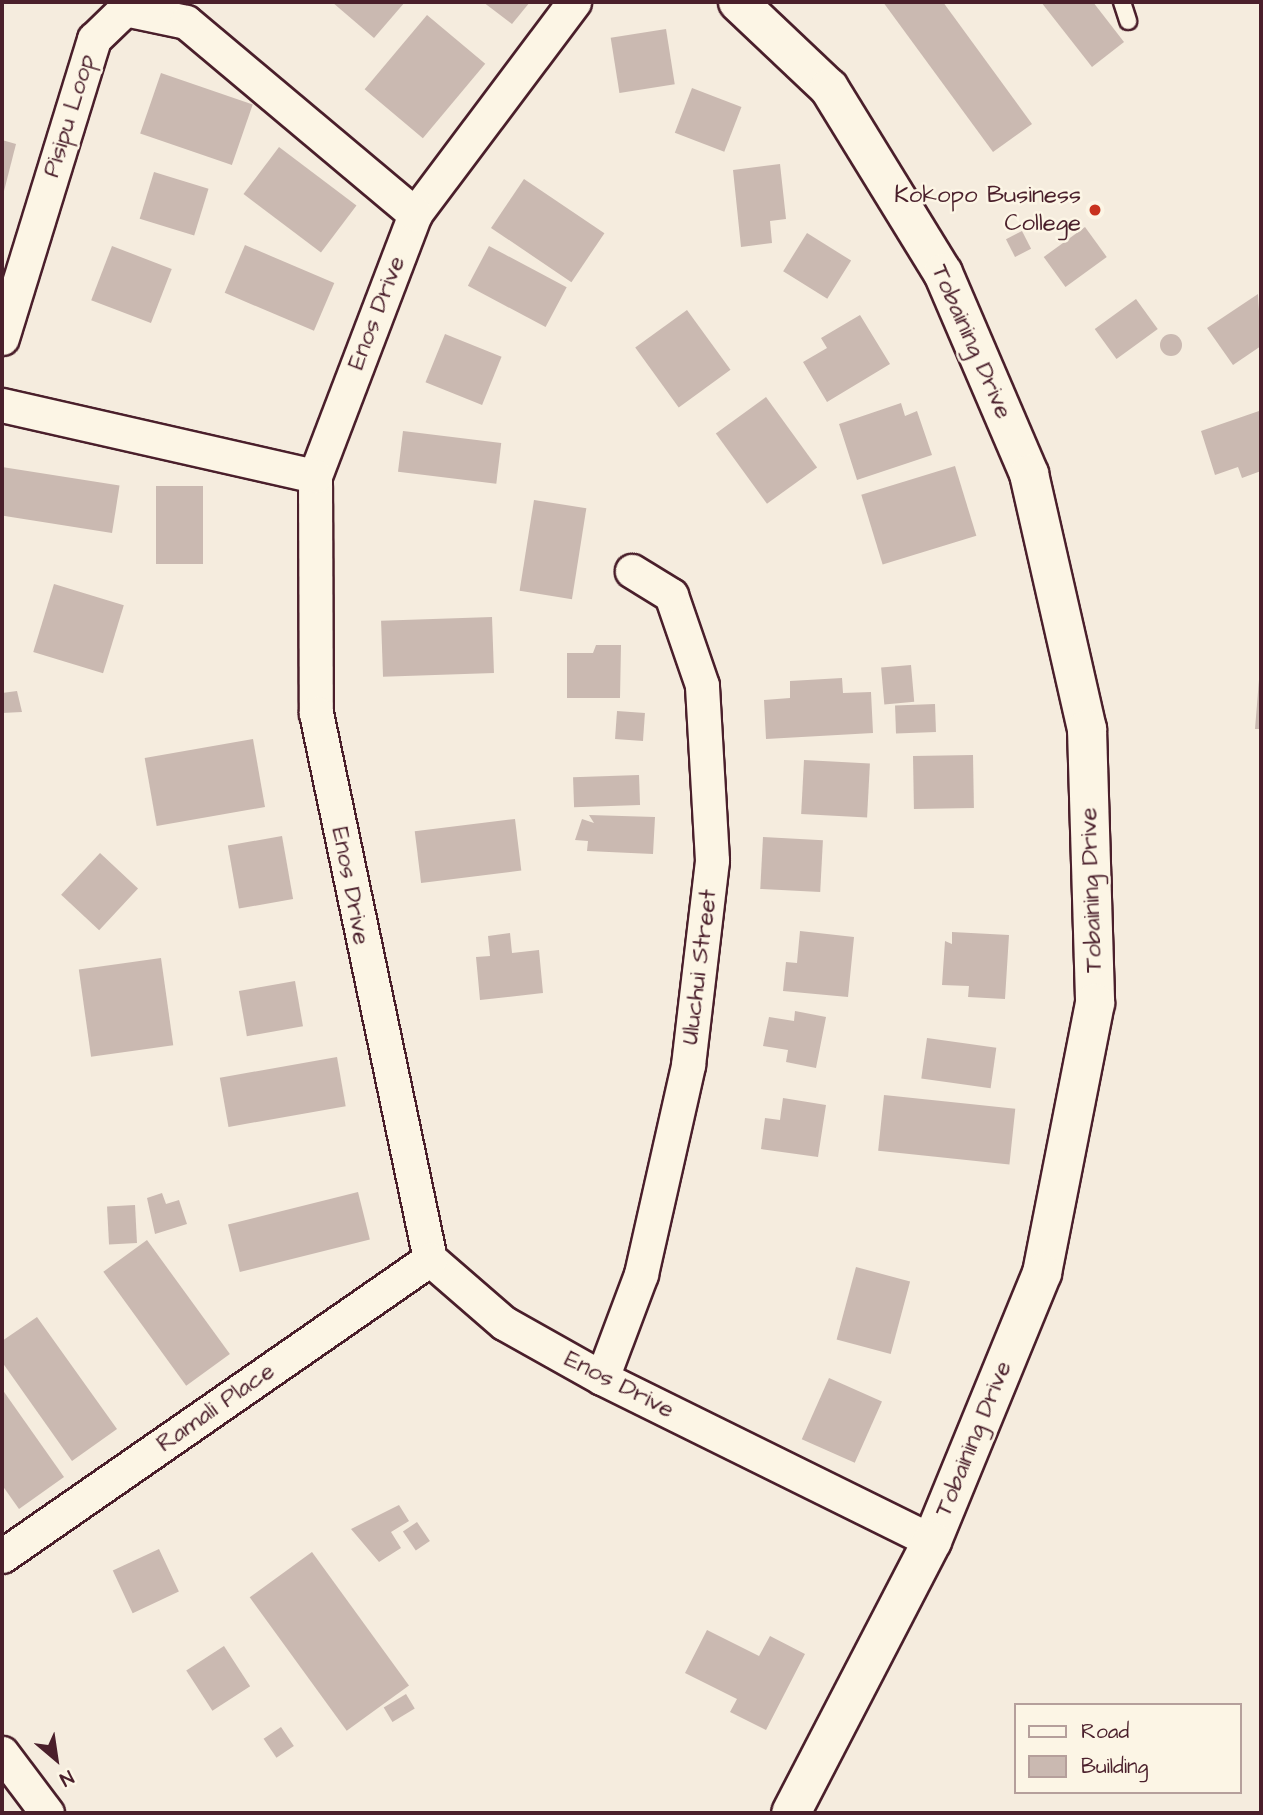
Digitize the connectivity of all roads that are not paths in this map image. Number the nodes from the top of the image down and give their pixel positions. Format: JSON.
{"nodes":[{"id":1,"x":574,"y":2,"type":"edge"},
{"id":2,"x":738,"y":2,"type":"edge"},
{"id":3,"x":1122,"y":2,"type":"edge"},
{"id":4,"x":1128,"y":21,"type":"dead end"},
{"id":5,"x":415,"y":214,"type":"junction"},
{"id":6,"x":2,"y":338,"type":"edge"},
{"id":7,"x":2,"y":405,"type":"edge"},
{"id":8,"x":314,"y":476,"type":"junction"},
{"id":9,"x":632,"y":571,"type":"dead end"},
{"id":10,"x":430,"y":1259,"type":"junction"},
{"id":11,"x":602,"y":1378,"type":"junction"},
{"id":12,"x":932,"y":1541,"type":"junction"},
{"id":13,"x":2,"y":1556,"type":"edge"},
{"id":14,"x":2,"y":1754,"type":"edge"},
{"id":15,"x":47,"y":1813,"type":"edge"},
{"id":16,"x":791,"y":1813,"type":"edge"}],
"edges":[{"from":1,"to":5,"type":"street","name":"Enos Drive"},
{"from":2,"to":12,"type":"street","name":"Tobaining Drive"},
{"from":3,"to":4,"type":"lane"},
{"from":5,"to":6,"type":"street","name":"Pisipu Loop"},
{"from":5,"to":8,"type":"street","name":"Enos Drive"},
{"from":7,"to":8,"type":"street"},
{"from":8,"to":10,"type":"street","name":"Enos Drive"},
{"from":9,"to":11,"type":"street","name":"Uluchui Street"},
{"from":10,"to":11,"type":"street","name":"Enos Drive"},
{"from":10,"to":13,"type":"street","name":"Ramali Place"},
{"from":11,"to":12,"type":"street","name":"Enos Drive"},
{"from":12,"to":16,"type":"street","name":"Tobaining Drive"},
{"from":14,"to":15,"type":"street"}]}
